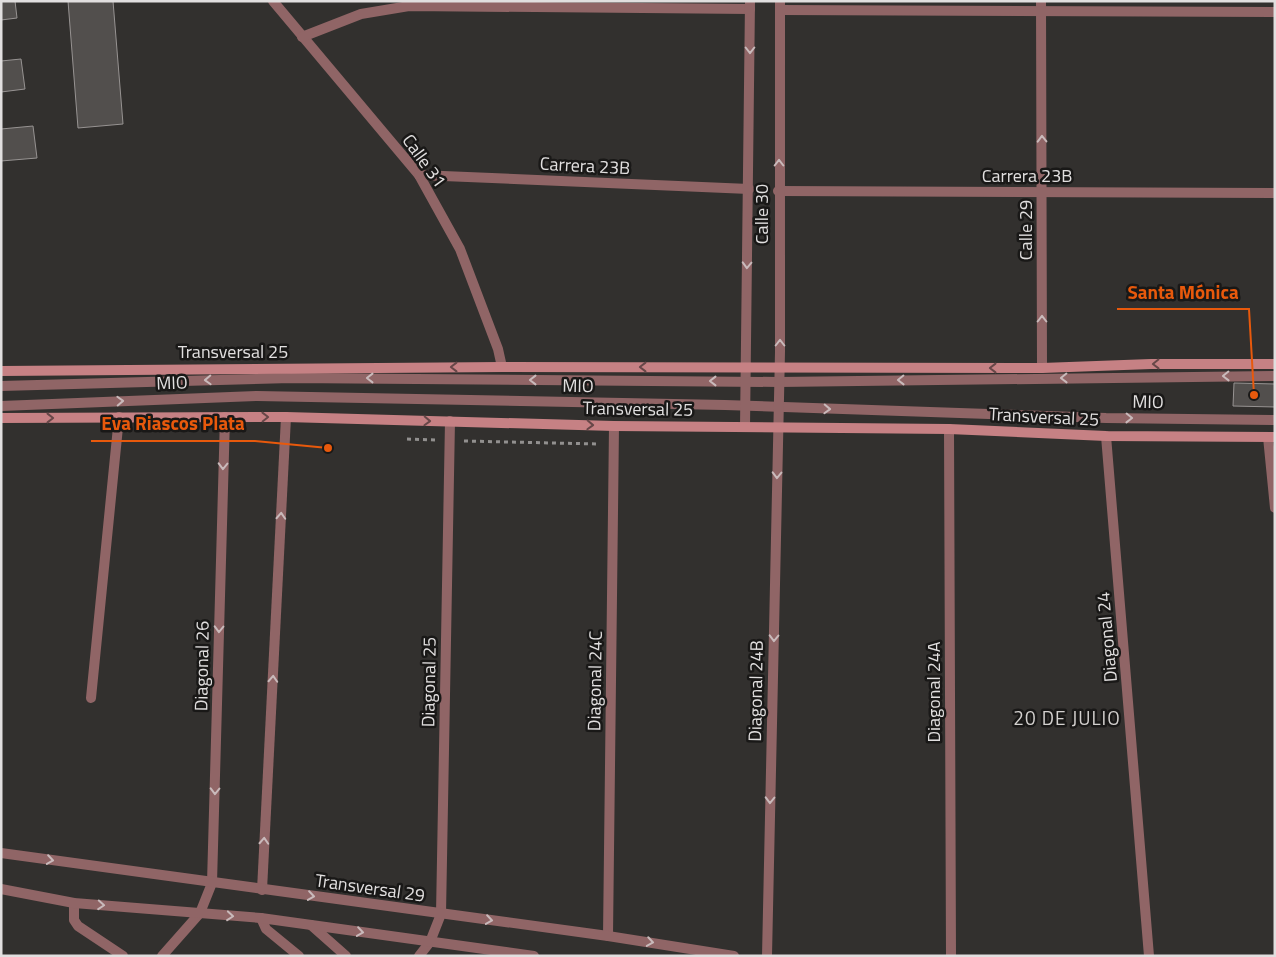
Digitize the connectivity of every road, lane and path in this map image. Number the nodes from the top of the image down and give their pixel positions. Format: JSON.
{"nodes":[{"id":1,"x":272,"y":1,"type":"edge"},
{"id":2,"x":1041,"y":1,"type":"edge"},
{"id":3,"x":750,"y":5,"type":"edge"},
{"id":4,"x":780,"y":6,"type":"edge"},
{"id":5,"x":1040,"y":12,"type":"junction"},
{"id":6,"x":1275,"y":12,"type":"edge"},
{"id":7,"x":302,"y":37,"type":"junction"},
{"id":8,"x":419,"y":174,"type":"junction"},
{"id":9,"x":749,"y":189,"type":"junction"},
{"id":10,"x":778,"y":191,"type":"junction"},
{"id":11,"x":1042,"y":192,"type":"junction"},
{"id":12,"x":1275,"y":193,"type":"edge"},
{"id":13,"x":1275,"y":364,"type":"edge"},
{"id":14,"x":502,"y":367,"type":"junction"},
{"id":15,"x":744,"y":367,"type":"junction"},
{"id":16,"x":779,"y":368,"type":"junction"},
{"id":17,"x":1042,"y":368,"type":"junction"},
{"id":18,"x":1,"y":371,"type":"edge"},
{"id":19,"x":1275,"y":376,"type":"edge"},
{"id":20,"x":744,"y":381,"type":"junction"},
{"id":21,"x":779,"y":382,"type":"junction"},
{"id":22,"x":1,"y":386,"type":"edge"},
{"id":23,"x":1,"y":406,"type":"edge"},
{"id":24,"x":744,"y":406,"type":"junction"},
{"id":25,"x":778,"y":408,"type":"junction"},
{"id":26,"x":119,"y":417,"type":"junction"},
{"id":27,"x":225,"y":417,"type":"junction"},
{"id":28,"x":286,"y":417,"type":"junction"},
{"id":29,"x":1,"y":418,"type":"edge"},
{"id":30,"x":1275,"y":420,"type":"edge"},
{"id":31,"x":450,"y":421,"type":"junction"},
{"id":32,"x":614,"y":426,"type":"junction"},
{"id":33,"x":745,"y":426,"type":"junction"},
{"id":34,"x":778,"y":427,"type":"junction"},
{"id":35,"x":949,"y":429,"type":"junction"},
{"id":36,"x":1106,"y":436,"type":"junction"},
{"id":37,"x":1271,"y":437,"type":"edge"},
{"id":38,"x":402,"y":438,"type":"dead end"},
{"id":39,"x":450,"y":441,"type":"junction"},
{"id":40,"x":614,"y":444,"type":"junction"},
{"id":41,"x":1275,"y":508,"type":"edge"},
{"id":42,"x":92,"y":698,"type":"dead end"},
{"id":43,"x":1,"y":853,"type":"edge"},
{"id":44,"x":212,"y":883,"type":"junction"},
{"id":45,"x":1,"y":889,"type":"edge"},
{"id":46,"x":262,"y":890,"type":"junction"},
{"id":47,"x":74,"y":903,"type":"junction"},
{"id":48,"x":200,"y":913,"type":"junction"},
{"id":49,"x":441,"y":914,"type":"junction"},
{"id":50,"x":260,"y":918,"type":"junction"},
{"id":51,"x":312,"y":925,"type":"junction"},
{"id":52,"x":608,"y":936,"type":"junction"},
{"id":53,"x":430,"y":942,"type":"junction"},
{"id":54,"x":123,"y":956,"type":"edge"},
{"id":55,"x":162,"y":956,"type":"edge"},
{"id":56,"x":299,"y":956,"type":"edge"},
{"id":57,"x":346,"y":956,"type":"edge"},
{"id":58,"x":419,"y":956,"type":"edge"},
{"id":59,"x":534,"y":956,"type":"edge"},
{"id":60,"x":734,"y":956,"type":"edge"},
{"id":61,"x":767,"y":956,"type":"edge"},
{"id":62,"x":951,"y":956,"type":"edge"},
{"id":63,"x":1149,"y":956,"type":"edge"}],
"edges":[{"from":1,"to":7,"type":"street","name":"Calle 31"},
{"from":2,"to":5,"type":"street","name":"Calle 29"},
{"from":3,"to":7,"type":"street"},
{"from":3,"to":9,"type":"street","name":"Calle 30","one_way":true},
{"from":4,"to":5,"type":"street"},
{"from":10,"to":4,"type":"street","name":"Calle 30","one_way":true},
{"from":5,"to":6,"type":"street"},
{"from":11,"to":5,"type":"street","name":"Calle 29","one_way":true},
{"from":7,"to":8,"type":"street","name":"Calle 31"},
{"from":8,"to":9,"type":"street","name":"Carrera 23B"},
{"from":8,"to":14,"type":"street","name":"Calle 31"},
{"from":9,"to":15,"type":"street","name":"Calle 30","one_way":true},
{"from":10,"to":11,"type":"street","name":"Carrera 23B"},
{"from":16,"to":10,"type":"street","name":"Calle 30","one_way":true},
{"from":11,"to":12,"type":"street","name":"Carrera 23B"},
{"from":17,"to":11,"type":"street","name":"Calle 29","one_way":true},
{"from":13,"to":17,"type":"main road","name":"Transversal 25","one_way":true},
{"from":15,"to":14,"type":"main road","name":"Transversal 25","one_way":true},
{"from":14,"to":18,"type":"main road","name":"Transversal 25","one_way":true},
{"from":15,"to":16,"type":"main road","name":"Transversal 25"},
{"from":15,"to":20,"type":"street","name":"Calle 30"},
{"from":17,"to":16,"type":"main road","name":"Transversal 25","one_way":true},
{"from":16,"to":21,"type":"street","name":"Calle 30"},
{"from":19,"to":21,"type":"street","name":"MIO","one_way":true},
{"from":20,"to":21,"type":"street","name":"MIO"},
{"from":20,"to":22,"type":"street","name":"MIO","one_way":true},
{"from":20,"to":24,"type":"street","name":"Calle 30"},
{"from":21,"to":25,"type":"street","name":"Calle 30"},
{"from":23,"to":24,"type":"street","name":"MIO","one_way":true},
{"from":24,"to":25,"type":"street","name":"MIO"},
{"from":24,"to":33,"type":"street","name":"Calle 30"},
{"from":25,"to":30,"type":"street","name":"MIO","one_way":true},
{"from":25,"to":34,"type":"street","name":"Calle 30"},
{"from":26,"to":27,"type":"main road","name":"Transversal 25"},
{"from":29,"to":26,"type":"main road","name":"Transversal 25","one_way":true},
{"from":26,"to":42,"type":"street"},
{"from":27,"to":28,"type":"main road","name":"Transversal 25","one_way":true},
{"from":27,"to":44,"type":"street","name":"Diagonal 26","one_way":true},
{"from":28,"to":31,"type":"main road","name":"Transversal 25","one_way":true},
{"from":46,"to":28,"type":"street","one_way":true},
{"from":31,"to":32,"type":"main road","name":"Transversal 25","one_way":true},
{"from":31,"to":39,"type":"street","name":"Diagonal 25"},
{"from":32,"to":33,"type":"main road","name":"Transversal 25"},
{"from":32,"to":40,"type":"street","name":"Diagonal 24C"},
{"from":33,"to":34,"type":"main road","name":"Transversal 25"},
{"from":34,"to":35,"type":"main road","name":"Transversal 25"},
{"from":34,"to":61,"type":"street","name":"Diagonal 24B","one_way":true},
{"from":35,"to":36,"type":"main road","name":"Transversal 25"},
{"from":35,"to":62,"type":"street","name":"Diagonal 24A"},
{"from":36,"to":37,"type":"main road","name":"Transversal 25"},
{"from":36,"to":63,"type":"street","name":"Diagonal 24"},
{"from":37,"to":41,"type":"street"},
{"from":38,"to":39,"type":"path"},
{"from":39,"to":40,"type":"path"},
{"from":39,"to":49,"type":"street","name":"Diagonal 25"},
{"from":40,"to":52,"type":"street","name":"Diagonal 24C"},
{"from":43,"to":44,"type":"street","name":"Transversal 29","one_way":true},
{"from":44,"to":46,"type":"street","name":"Transversal 29"},
{"from":44,"to":48,"type":"street","name":"Diagonal 26"},
{"from":45,"to":47,"type":"street"},
{"from":46,"to":49,"type":"street","name":"Transversal 29","one_way":true},
{"from":47,"to":48,"type":"street","one_way":true},
{"from":47,"to":54,"type":"street"},
{"from":48,"to":50,"type":"street","one_way":true},
{"from":48,"to":55,"type":"street","name":"Diagonal 26"},
{"from":49,"to":52,"type":"street","name":"Transversal 29","one_way":true},
{"from":49,"to":53,"type":"street","name":"Diagonal 25"},
{"from":50,"to":51,"type":"street"},
{"from":50,"to":56,"type":"street"},
{"from":51,"to":53,"type":"street","one_way":true},
{"from":51,"to":57,"type":"street"},
{"from":52,"to":60,"type":"street","name":"Transversal 29","one_way":true},
{"from":53,"to":58,"type":"street","name":"Diagonal 25"},
{"from":53,"to":59,"type":"street"}]}
